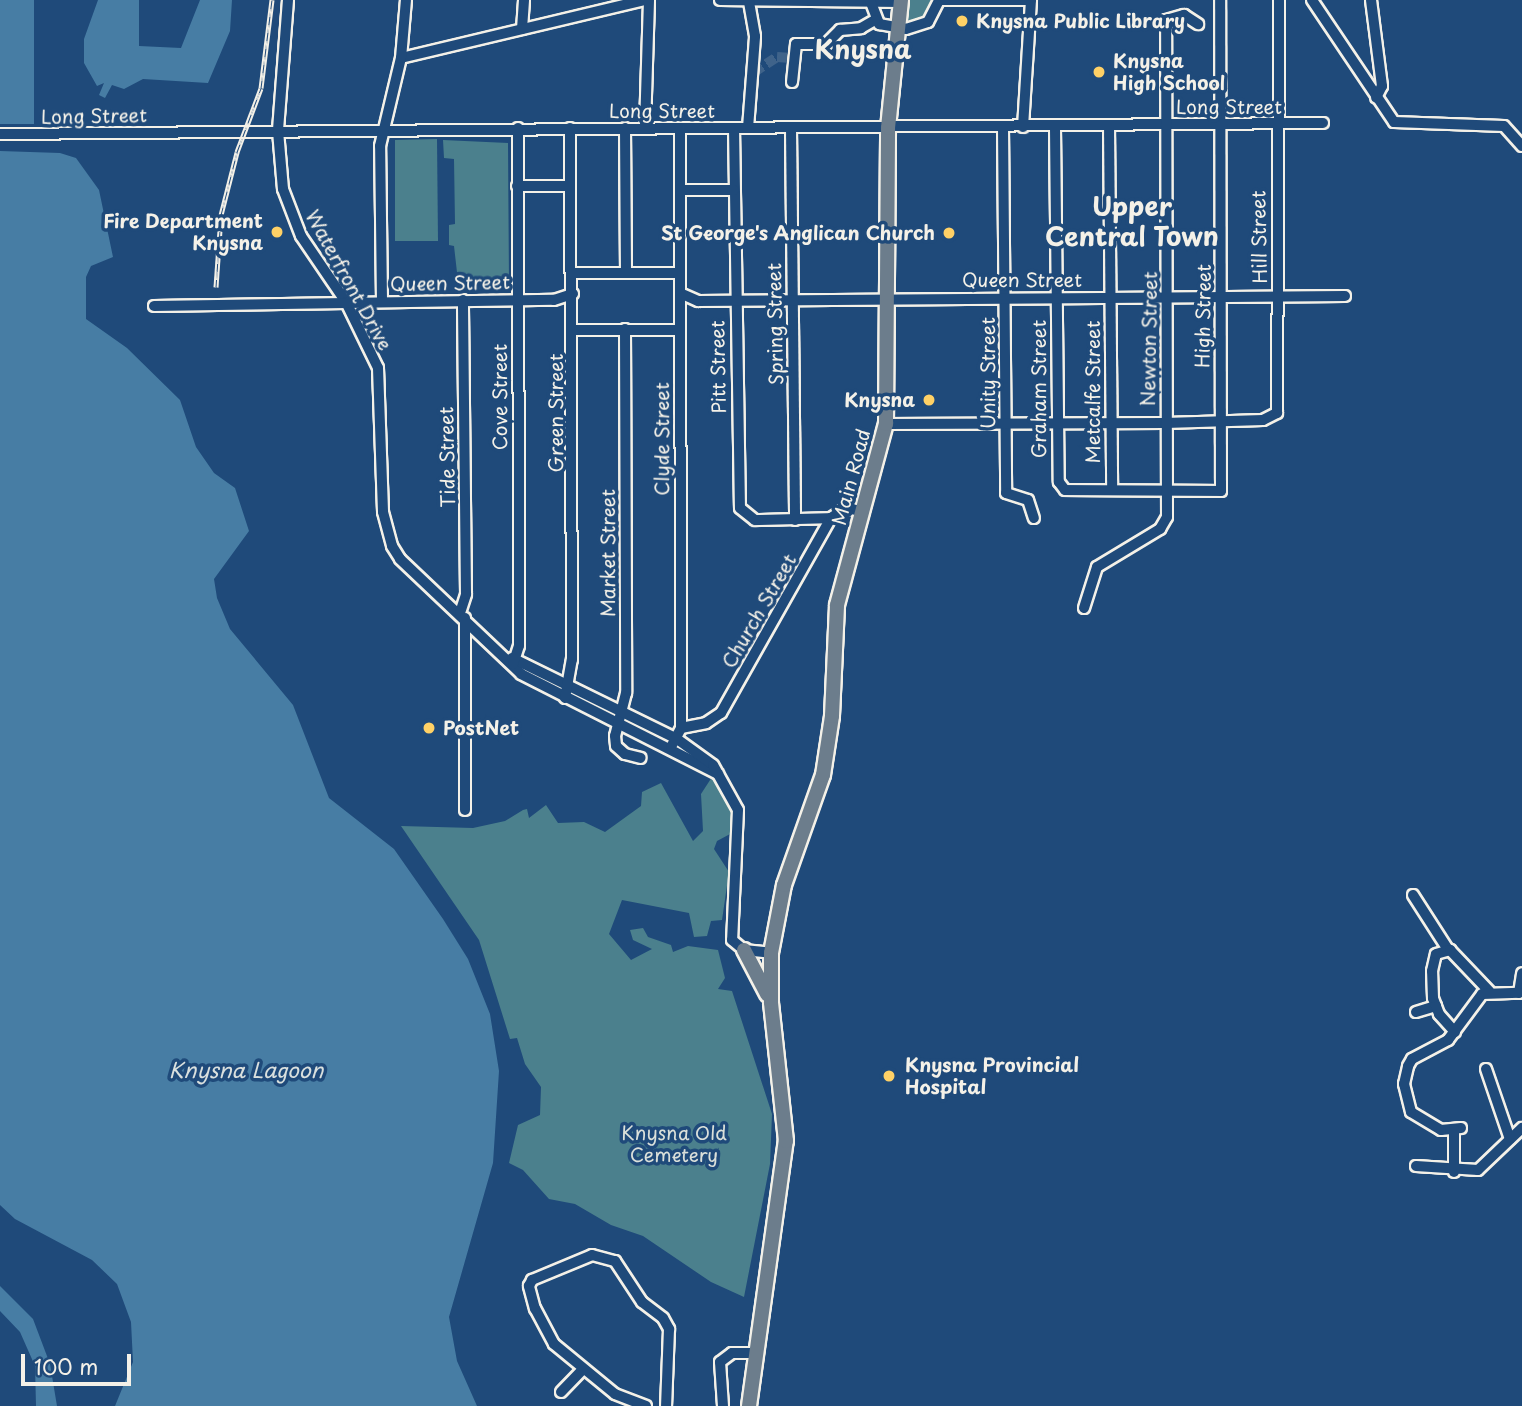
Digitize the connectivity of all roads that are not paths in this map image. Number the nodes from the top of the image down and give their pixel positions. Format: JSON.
{"nodes":[{"id":1,"x":288,"y":0,"type":"edge"},
{"id":2,"x":406,"y":0,"type":"edge"},
{"id":3,"x":524,"y":0,"type":"edge"},
{"id":4,"x":646,"y":0,"type":"edge"},
{"id":5,"x":720,"y":0,"type":"edge"},
{"id":6,"x":939,"y":0,"type":"edge"},
{"id":7,"x":1031,"y":0,"type":"edge"},
{"id":8,"x":1220,"y":0,"type":"edge"},
{"id":9,"x":1279,"y":0,"type":"edge"},
{"id":10,"x":1312,"y":0,"type":"edge"},
{"id":11,"x":1371,"y":0,"type":"edge"},
{"id":12,"x":756,"y":1,"type":"edge"},
{"id":13,"x":870,"y":1,"type":"edge"},
{"id":14,"x":901,"y":1,"type":"edge"},
{"id":15,"x":875,"y":20,"type":"junction"},
{"id":16,"x":1198,"y":24,"type":"dead end"},
{"id":17,"x":898,"y":28,"type":"junction"},
{"id":18,"x":522,"y":29,"type":"junction"},
{"id":19,"x":401,"y":58,"type":"junction"},
{"id":20,"x":792,"y":82,"type":"dead end"},
{"id":21,"x":1376,"y":98,"type":"junction"},
{"id":22,"x":1323,"y":123,"type":"dead end"},
{"id":23,"x":1166,"y":125,"type":"junction"},
{"id":24,"x":1219,"y":125,"type":"junction"},
{"id":25,"x":1275,"y":125,"type":"junction"},
{"id":26,"x":1110,"y":126,"type":"junction"},
{"id":27,"x":1023,"y":127,"type":"junction"},
{"id":28,"x":518,"y":128,"type":"junction"},
{"id":29,"x":570,"y":128,"type":"junction"},
{"id":30,"x":625,"y":128,"type":"junction"},
{"id":31,"x":645,"y":128,"type":"junction"},
{"id":32,"x":734,"y":128,"type":"junction"},
{"id":33,"x":748,"y":128,"type":"junction"},
{"id":34,"x":888,"y":128,"type":"junction"},
{"id":35,"x":1003,"y":128,"type":"junction"},
{"id":36,"x":1055,"y":128,"type":"junction"},
{"id":37,"x":384,"y":129,"type":"junction"},
{"id":38,"x":680,"y":129,"type":"junction"},
{"id":39,"x":791,"y":129,"type":"junction"},
{"id":40,"x":278,"y":131,"type":"junction"},
{"id":41,"x":0,"y":134,"type":"edge"},
{"id":42,"x":1522,"y":146,"type":"edge"},
{"id":43,"x":517,"y":186,"type":"junction"},
{"id":44,"x":570,"y":186,"type":"junction"},
{"id":45,"x":680,"y":190,"type":"junction"},
{"id":46,"x":734,"y":190,"type":"junction"},
{"id":47,"x":679,"y":272,"type":"junction"},
{"id":48,"x":573,"y":273,"type":"junction"},
{"id":49,"x":626,"y":273,"type":"junction"},
{"id":50,"x":680,"y":293,"type":"junction"},
{"id":51,"x":573,"y":294,"type":"junction"},
{"id":52,"x":1278,"y":295,"type":"junction"},
{"id":53,"x":1345,"y":296,"type":"dead end"},
{"id":54,"x":1005,"y":297,"type":"junction"},
{"id":55,"x":1168,"y":297,"type":"junction"},
{"id":56,"x":1220,"y":297,"type":"junction"},
{"id":57,"x":890,"y":298,"type":"junction"},
{"id":58,"x":1056,"y":298,"type":"junction"},
{"id":59,"x":1110,"y":298,"type":"junction"},
{"id":60,"x":517,"y":299,"type":"junction"},
{"id":61,"x":792,"y":299,"type":"junction"},
{"id":62,"x":463,"y":300,"type":"junction"},
{"id":63,"x":554,"y":300,"type":"junction"},
{"id":64,"x":382,"y":301,"type":"junction"},
{"id":65,"x":698,"y":301,"type":"junction"},
{"id":66,"x":734,"y":301,"type":"junction"},
{"id":67,"x":346,"y":302,"type":"junction"},
{"id":68,"x":154,"y":306,"type":"dead end"},
{"id":69,"x":573,"y":310,"type":"junction"},
{"id":70,"x":680,"y":310,"type":"junction"},
{"id":71,"x":625,"y":329,"type":"junction"},
{"id":72,"x":574,"y":330,"type":"junction"},
{"id":73,"x":680,"y":330,"type":"junction"},
{"id":74,"x":1004,"y":422,"type":"junction"},
{"id":75,"x":1219,"y":422,"type":"junction"},
{"id":76,"x":1056,"y":423,"type":"junction"},
{"id":77,"x":1111,"y":423,"type":"junction"},
{"id":78,"x":1165,"y":423,"type":"junction"},
{"id":79,"x":886,"y":424,"type":"junction"},
{"id":80,"x":1112,"y":490,"type":"junction"},
{"id":81,"x":1166,"y":491,"type":"junction"},
{"id":82,"x":862,"y":511,"type":"junction"},
{"id":83,"x":831,"y":518,"type":"junction"},
{"id":84,"x":1034,"y":518,"type":"dead end"},
{"id":85,"x":795,"y":520,"type":"junction"},
{"id":86,"x":1084,"y":608,"type":"dead end"},
{"id":87,"x":462,"y":615,"type":"junction"},
{"id":88,"x":480,"y":633,"type":"junction"},
{"id":89,"x":465,"y":641,"type":"junction"},
{"id":90,"x":514,"y":662,"type":"junction"},
{"id":91,"x":567,"y":693,"type":"junction"},
{"id":92,"x":621,"y":719,"type":"junction"},
{"id":93,"x":681,"y":728,"type":"junction"},
{"id":94,"x":674,"y":743,"type":"junction"},
{"id":95,"x":641,"y":758,"type":"dead end"},
{"id":96,"x":465,"y":810,"type":"dead end"},
{"id":97,"x":1413,"y":895,"type":"dead end"},
{"id":98,"x":1447,"y":948,"type":"junction"},
{"id":99,"x":744,"y":950,"type":"junction"},
{"id":100,"x":771,"y":953,"type":"junction"},
{"id":101,"x":1522,"y":973,"type":"edge"},
{"id":102,"x":1489,"y":991,"type":"junction"},
{"id":103,"x":1520,"y":995,"type":"edge"},
{"id":104,"x":771,"y":1002,"type":"junction"},
{"id":105,"x":1436,"y":1006,"type":"junction"},
{"id":106,"x":1416,"y":1012,"type":"dead end"},
{"id":107,"x":1455,"y":1032,"type":"junction"},
{"id":108,"x":1486,"y":1069,"type":"dead end"},
{"id":109,"x":1522,"y":1128,"type":"edge"},
{"id":110,"x":1510,"y":1139,"type":"junction"},
{"id":111,"x":1416,"y":1167,"type":"dead end"},
{"id":112,"x":1454,"y":1172,"type":"junction"},
{"id":113,"x":753,"y":1353,"type":"junction"},
{"id":114,"x":583,"y":1369,"type":"junction"},
{"id":115,"x":561,"y":1392,"type":"dead end"},
{"id":116,"x":646,"y":1406,"type":"edge"},
{"id":117,"x":666,"y":1406,"type":"edge"},
{"id":118,"x":723,"y":1406,"type":"edge"},
{"id":119,"x":749,"y":1406,"type":"edge"}],
"edges":[{"from":1,"to":40,"type":"street","name":"Waterfront Drive"},
{"from":2,"to":19,"type":"street"},
{"from":3,"to":18,"type":"street"},
{"from":4,"to":18,"type":"street"},
{"from":4,"to":31,"type":"street"},
{"from":5,"to":12,"type":"street"},
{"from":6,"to":7,"type":"street"},
{"from":6,"to":17,"type":"street"},
{"from":7,"to":27,"type":"street"},
{"from":8,"to":24,"type":"street","name":"High Street"},
{"from":9,"to":25,"type":"street","name":"Hill Street"},
{"from":10,"to":21,"type":"street"},
{"from":11,"to":21,"type":"street"},
{"from":12,"to":13,"type":"street"},
{"from":12,"to":33,"type":"street"},
{"from":13,"to":14,"type":"street"},
{"from":13,"to":15,"type":"street"},
{"from":14,"to":17,"type":"highway","name":"Main Road"},
{"from":15,"to":17,"type":"street"},
{"from":15,"to":20,"type":"street"},
{"from":16,"to":23,"type":"street","name":"Newton Street"},
{"from":17,"to":34,"type":"highway","name":"Main Road"},
{"from":18,"to":19,"type":"street"},
{"from":19,"to":37,"type":"street"},
{"from":21,"to":42,"type":"street"},
{"from":22,"to":25,"type":"street","name":"Long Street"},
{"from":23,"to":24,"type":"street","name":"Long Street"},
{"from":23,"to":26,"type":"street","name":"Long Street"},
{"from":23,"to":55,"type":"street","name":"Newton Street"},
{"from":24,"to":25,"type":"street","name":"Long Street"},
{"from":24,"to":56,"type":"street","name":"High Street"},
{"from":25,"to":52,"type":"street","name":"Hill Street"},
{"from":26,"to":36,"type":"street","name":"Long Street"},
{"from":26,"to":59,"type":"street","name":"Metcalfe Street"},
{"from":27,"to":35,"type":"street","name":"Long Street"},
{"from":27,"to":36,"type":"street","name":"Long Street"},
{"from":28,"to":29,"type":"street","name":"Long Street"},
{"from":28,"to":37,"type":"street","name":"Long Street"},
{"from":28,"to":43,"type":"street","name":"Cove Street"},
{"from":29,"to":30,"type":"street","name":"Long Street"},
{"from":29,"to":44,"type":"street","name":"Green Street"},
{"from":30,"to":31,"type":"street","name":"Long Street"},
{"from":30,"to":49,"type":"street"},
{"from":31,"to":38,"type":"street","name":"Long Street"},
{"from":32,"to":33,"type":"street","name":"Long Street"},
{"from":32,"to":38,"type":"street","name":"Long Street"},
{"from":32,"to":46,"type":"street","name":"Pitt Street"},
{"from":33,"to":39,"type":"street","name":"Long Street"},
{"from":34,"to":35,"type":"street","name":"Long Street"},
{"from":34,"to":39,"type":"street","name":"Long Street"},
{"from":34,"to":57,"type":"highway","name":"Main Road"},
{"from":35,"to":54,"type":"street","name":"Unity Street"},
{"from":36,"to":58,"type":"street","name":"Graham Street"},
{"from":37,"to":40,"type":"street","name":"Long Street"},
{"from":37,"to":64,"type":"street"},
{"from":38,"to":45,"type":"street","name":"Clyde Street"},
{"from":39,"to":61,"type":"street","name":"Spring Street"},
{"from":40,"to":41,"type":"street","name":"Long Street"},
{"from":40,"to":67,"type":"street","name":"Waterfront Drive"},
{"from":43,"to":44,"type":"street"},
{"from":43,"to":60,"type":"street","name":"Cove Street"},
{"from":44,"to":48,"type":"street","name":"Green Street"},
{"from":45,"to":46,"type":"street"},
{"from":45,"to":47,"type":"street","name":"Clyde Street"},
{"from":46,"to":66,"type":"street","name":"Pitt Street"},
{"from":47,"to":49,"type":"street"},
{"from":47,"to":50,"type":"street","name":"Clyde Street"},
{"from":48,"to":49,"type":"street"},
{"from":48,"to":51,"type":"street","name":"Green Street"},
{"from":50,"to":65,"type":"street","name":"Queen Street"},
{"from":50,"to":70,"type":"street","name":"Clyde Street"},
{"from":51,"to":63,"type":"street","name":"Queen Street"},
{"from":51,"to":69,"type":"street","name":"Green Street"},
{"from":52,"to":53,"type":"street","name":"Queen Street"},
{"from":52,"to":56,"type":"street","name":"Queen Street"},
{"from":52,"to":75,"type":"street","name":"Hill Street"},
{"from":54,"to":57,"type":"street","name":"Queen Street"},
{"from":54,"to":58,"type":"street","name":"Queen Street"},
{"from":54,"to":74,"type":"street","name":"Unity Street"},
{"from":55,"to":56,"type":"street","name":"Queen Street"},
{"from":55,"to":59,"type":"street","name":"Queen Street"},
{"from":55,"to":78,"type":"street","name":"Newton Street"},
{"from":56,"to":75,"type":"street","name":"High Street"},
{"from":57,"to":61,"type":"street","name":"Queen Street"},
{"from":57,"to":79,"type":"highway","name":"Main Road"},
{"from":58,"to":59,"type":"street","name":"Queen Street"},
{"from":58,"to":76,"type":"street","name":"Graham Street"},
{"from":59,"to":77,"type":"street","name":"Metcalfe Street"},
{"from":60,"to":62,"type":"street","name":"Queen Street"},
{"from":60,"to":63,"type":"street","name":"Queen Street"},
{"from":60,"to":90,"type":"street","name":"Cove Street"},
{"from":61,"to":66,"type":"street","name":"Queen Street"},
{"from":61,"to":85,"type":"street","name":"Spring Street"},
{"from":62,"to":64,"type":"street","name":"Queen Street"},
{"from":62,"to":87,"type":"street","name":"Tide Street"},
{"from":63,"to":69,"type":"street","name":"Queen Street"},
{"from":64,"to":67,"type":"street","name":"Queen Street"},
{"from":65,"to":66,"type":"street","name":"Queen Street"},
{"from":65,"to":70,"type":"street","name":"Queen Street"},
{"from":66,"to":85,"type":"street","name":"Pitt Street"},
{"from":67,"to":68,"type":"street","name":"Queen Street"},
{"from":67,"to":87,"type":"street","name":"Waterfront Drive"},
{"from":69,"to":72,"type":"street","name":"Green Street"},
{"from":70,"to":73,"type":"street","name":"Clyde Street"},
{"from":71,"to":72,"type":"street"},
{"from":71,"to":73,"type":"street"},
{"from":71,"to":92,"type":"street","name":"Market Street"},
{"from":72,"to":91,"type":"street","name":"Green Street"},
{"from":73,"to":93,"type":"street","name":"Clyde Street"},
{"from":74,"to":76,"type":"street"},
{"from":74,"to":79,"type":"street"},
{"from":74,"to":84,"type":"street","name":"Unity Street"},
{"from":75,"to":78,"type":"street"},
{"from":75,"to":81,"type":"street","name":"High Street"},
{"from":76,"to":77,"type":"street"},
{"from":76,"to":80,"type":"street","name":"Graham Street"},
{"from":77,"to":78,"type":"street"},
{"from":77,"to":80,"type":"street","name":"Metcalfe Street"},
{"from":78,"to":81,"type":"street","name":"Newton Street"},
{"from":79,"to":82,"type":"highway","name":"Main Road"},
{"from":80,"to":81,"type":"street"},
{"from":81,"to":86,"type":"street","name":"Newton Street"},
{"from":82,"to":83,"type":"street"},
{"from":82,"to":100,"type":"highway","name":"Main Road"},
{"from":83,"to":85,"type":"street","name":"Pitt Street"},
{"from":83,"to":93,"type":"street","name":"Church Street"},
{"from":87,"to":88,"type":"street","name":"Waterfront Drive"},
{"from":87,"to":89,"type":"street","name":"Tide Street"},
{"from":88,"to":89,"type":"street"},
{"from":88,"to":90,"type":"street","name":"Waterfront Drive"},
{"from":89,"to":96,"type":"street","name":"Tide Street"},
{"from":90,"to":91,"type":"street","name":"Waterfront Drive"},
{"from":91,"to":92,"type":"street","name":"Waterfront Drive"},
{"from":92,"to":94,"type":"street","name":"Waterfront Drive"},
{"from":92,"to":95,"type":"street","name":"Market Street"},
{"from":93,"to":94,"type":"street","name":"Clyde Street"},
{"from":94,"to":99,"type":"street","name":"Waterfront Drive"},
{"from":97,"to":98,"type":"street"},
{"from":98,"to":102,"type":"street"},
{"from":98,"to":105,"type":"street"},
{"from":99,"to":100,"type":"street"},
{"from":99,"to":104,"type":"highway"},
{"from":100,"to":104,"type":"highway","name":"Main Road"},
{"from":101,"to":103,"type":"street"},
{"from":102,"to":103,"type":"street"},
{"from":102,"to":107,"type":"street"},
{"from":104,"to":113,"type":"highway","name":"Main Road"},
{"from":105,"to":106,"type":"street"},
{"from":105,"to":107,"type":"street"},
{"from":107,"to":112,"type":"street"},
{"from":108,"to":110,"type":"street"},
{"from":109,"to":110,"type":"street"},
{"from":110,"to":112,"type":"street"},
{"from":111,"to":112,"type":"street"},
{"from":113,"to":118,"type":"street"},
{"from":113,"to":119,"type":"highway","name":"Main Road"},
{"from":114,"to":115,"type":"street"},
{"from":114,"to":116,"type":"street"},
{"from":114,"to":117,"type":"street"}]}
